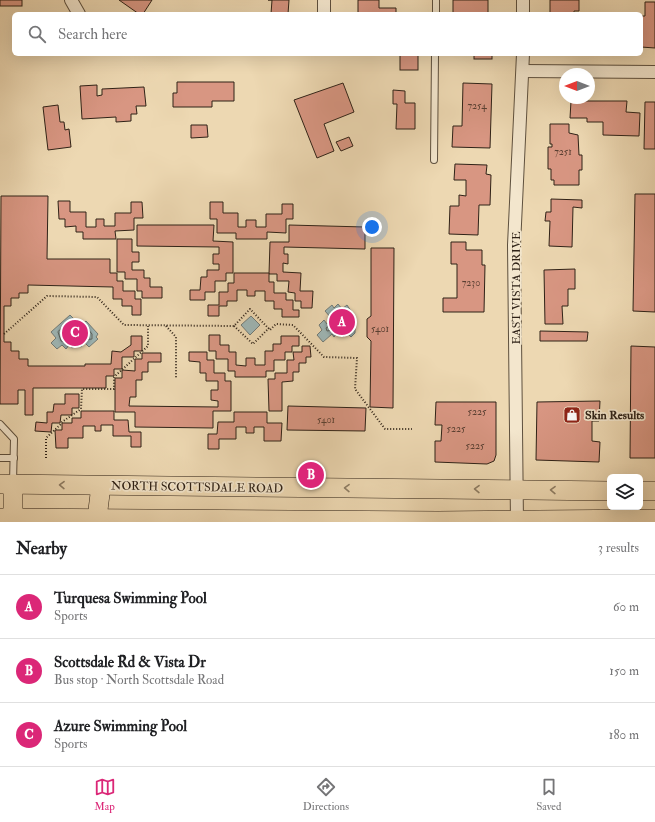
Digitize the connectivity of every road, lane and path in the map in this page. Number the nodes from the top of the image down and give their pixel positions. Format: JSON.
{"nodes":[{"id":1,"x":71,"y":0,"type":"edge"},
{"id":2,"x":324,"y":0,"type":"edge"},
{"id":3,"x":436,"y":0,"type":"edge"},
{"id":4,"x":523,"y":0,"type":"edge"},
{"id":5,"x":79,"y":12,"type":"edge"},
{"id":6,"x":324,"y":12,"type":"edge"},
{"id":7,"x":436,"y":12,"type":"edge"},
{"id":8,"x":523,"y":12,"type":"edge"},
{"id":9,"x":435,"y":56,"type":"edge"},
{"id":10,"x":523,"y":56,"type":"edge"},
{"id":11,"x":523,"y":71,"type":"junction"},
{"id":12,"x":655,"y":72,"type":"edge"},
{"id":13,"x":434,"y":160,"type":"dead end"},
{"id":14,"x":148,"y":325,"type":"junction"},
{"id":15,"x":165,"y":325,"type":"junction"},
{"id":16,"x":234,"y":326,"type":"junction"},
{"id":17,"x":269,"y":328,"type":"junction"},
{"id":18,"x":4,"y":334,"type":"dead end"},
{"id":19,"x":176,"y":378,"type":"dead end"},
{"id":20,"x":0,"y":424,"type":"edge"},
{"id":21,"x":412,"y":429,"type":"dead end"},
{"id":22,"x":0,"y":458,"type":"edge"},
{"id":23,"x":14,"y":458,"type":"junction"},
{"id":24,"x":46,"y":458,"type":"dead end"},
{"id":25,"x":7,"y":484,"type":"edge"},
{"id":26,"x":101,"y":486,"type":"junction"},
{"id":27,"x":516,"y":490,"type":"junction"},
{"id":28,"x":607,"y":491,"type":"edge"},
{"id":29,"x":643,"y":491,"type":"edge"},
{"id":30,"x":655,"y":491,"type":"edge"},
{"id":31,"x":7,"y":518,"type":"edge"},
{"id":32,"x":97,"y":518,"type":"junction"},
{"id":33,"x":655,"y":520,"type":"edge"},
{"id":34,"x":517,"y":521,"type":"edge"}],
"edges":[{"from":1,"to":5,"type":"street"},
{"from":2,"to":6,"type":"street"},
{"from":3,"to":7,"type":"lane"},
{"from":4,"to":8,"type":"street"},
{"from":9,"to":13,"type":"lane"},
{"from":10,"to":11,"type":"street","name":"EAST VISTA DRIVE"},
{"from":11,"to":12,"type":"street"},
{"from":11,"to":27,"type":"street","name":"EAST VISTA DRIVE"},
{"from":14,"to":15,"type":"path"},
{"from":14,"to":18,"type":"path"},
{"from":14,"to":24,"type":"path"},
{"from":15,"to":16,"type":"path"},
{"from":15,"to":19,"type":"path"},
{"from":16,"to":17,"type":"path"},
{"from":16,"to":17,"type":"path"},
{"from":17,"to":21,"type":"path"},
{"from":20,"to":23,"type":"lane"},
{"from":22,"to":23,"type":"lane"},
{"from":23,"to":25,"type":"lane"},
{"from":26,"to":25,"type":"main road","name":"NORTH SCOTTSDALE ROAD","one_way":true},
{"from":25,"to":31,"type":"main road"},
{"from":27,"to":26,"type":"main road","name":"NORTH SCOTTSDALE ROAD","one_way":true},
{"from":26,"to":32,"type":"main road"},
{"from":28,"to":27,"type":"main road","name":"NORTH SCOTTSDALE ROAD","one_way":true},
{"from":27,"to":34,"type":"street","name":"EAST VISTA DRIVE"},
{"from":29,"to":30,"type":"main road"},
{"from":31,"to":32,"type":"main road"},
{"from":32,"to":34,"type":"main road"},
{"from":33,"to":34,"type":"main road"}]}
